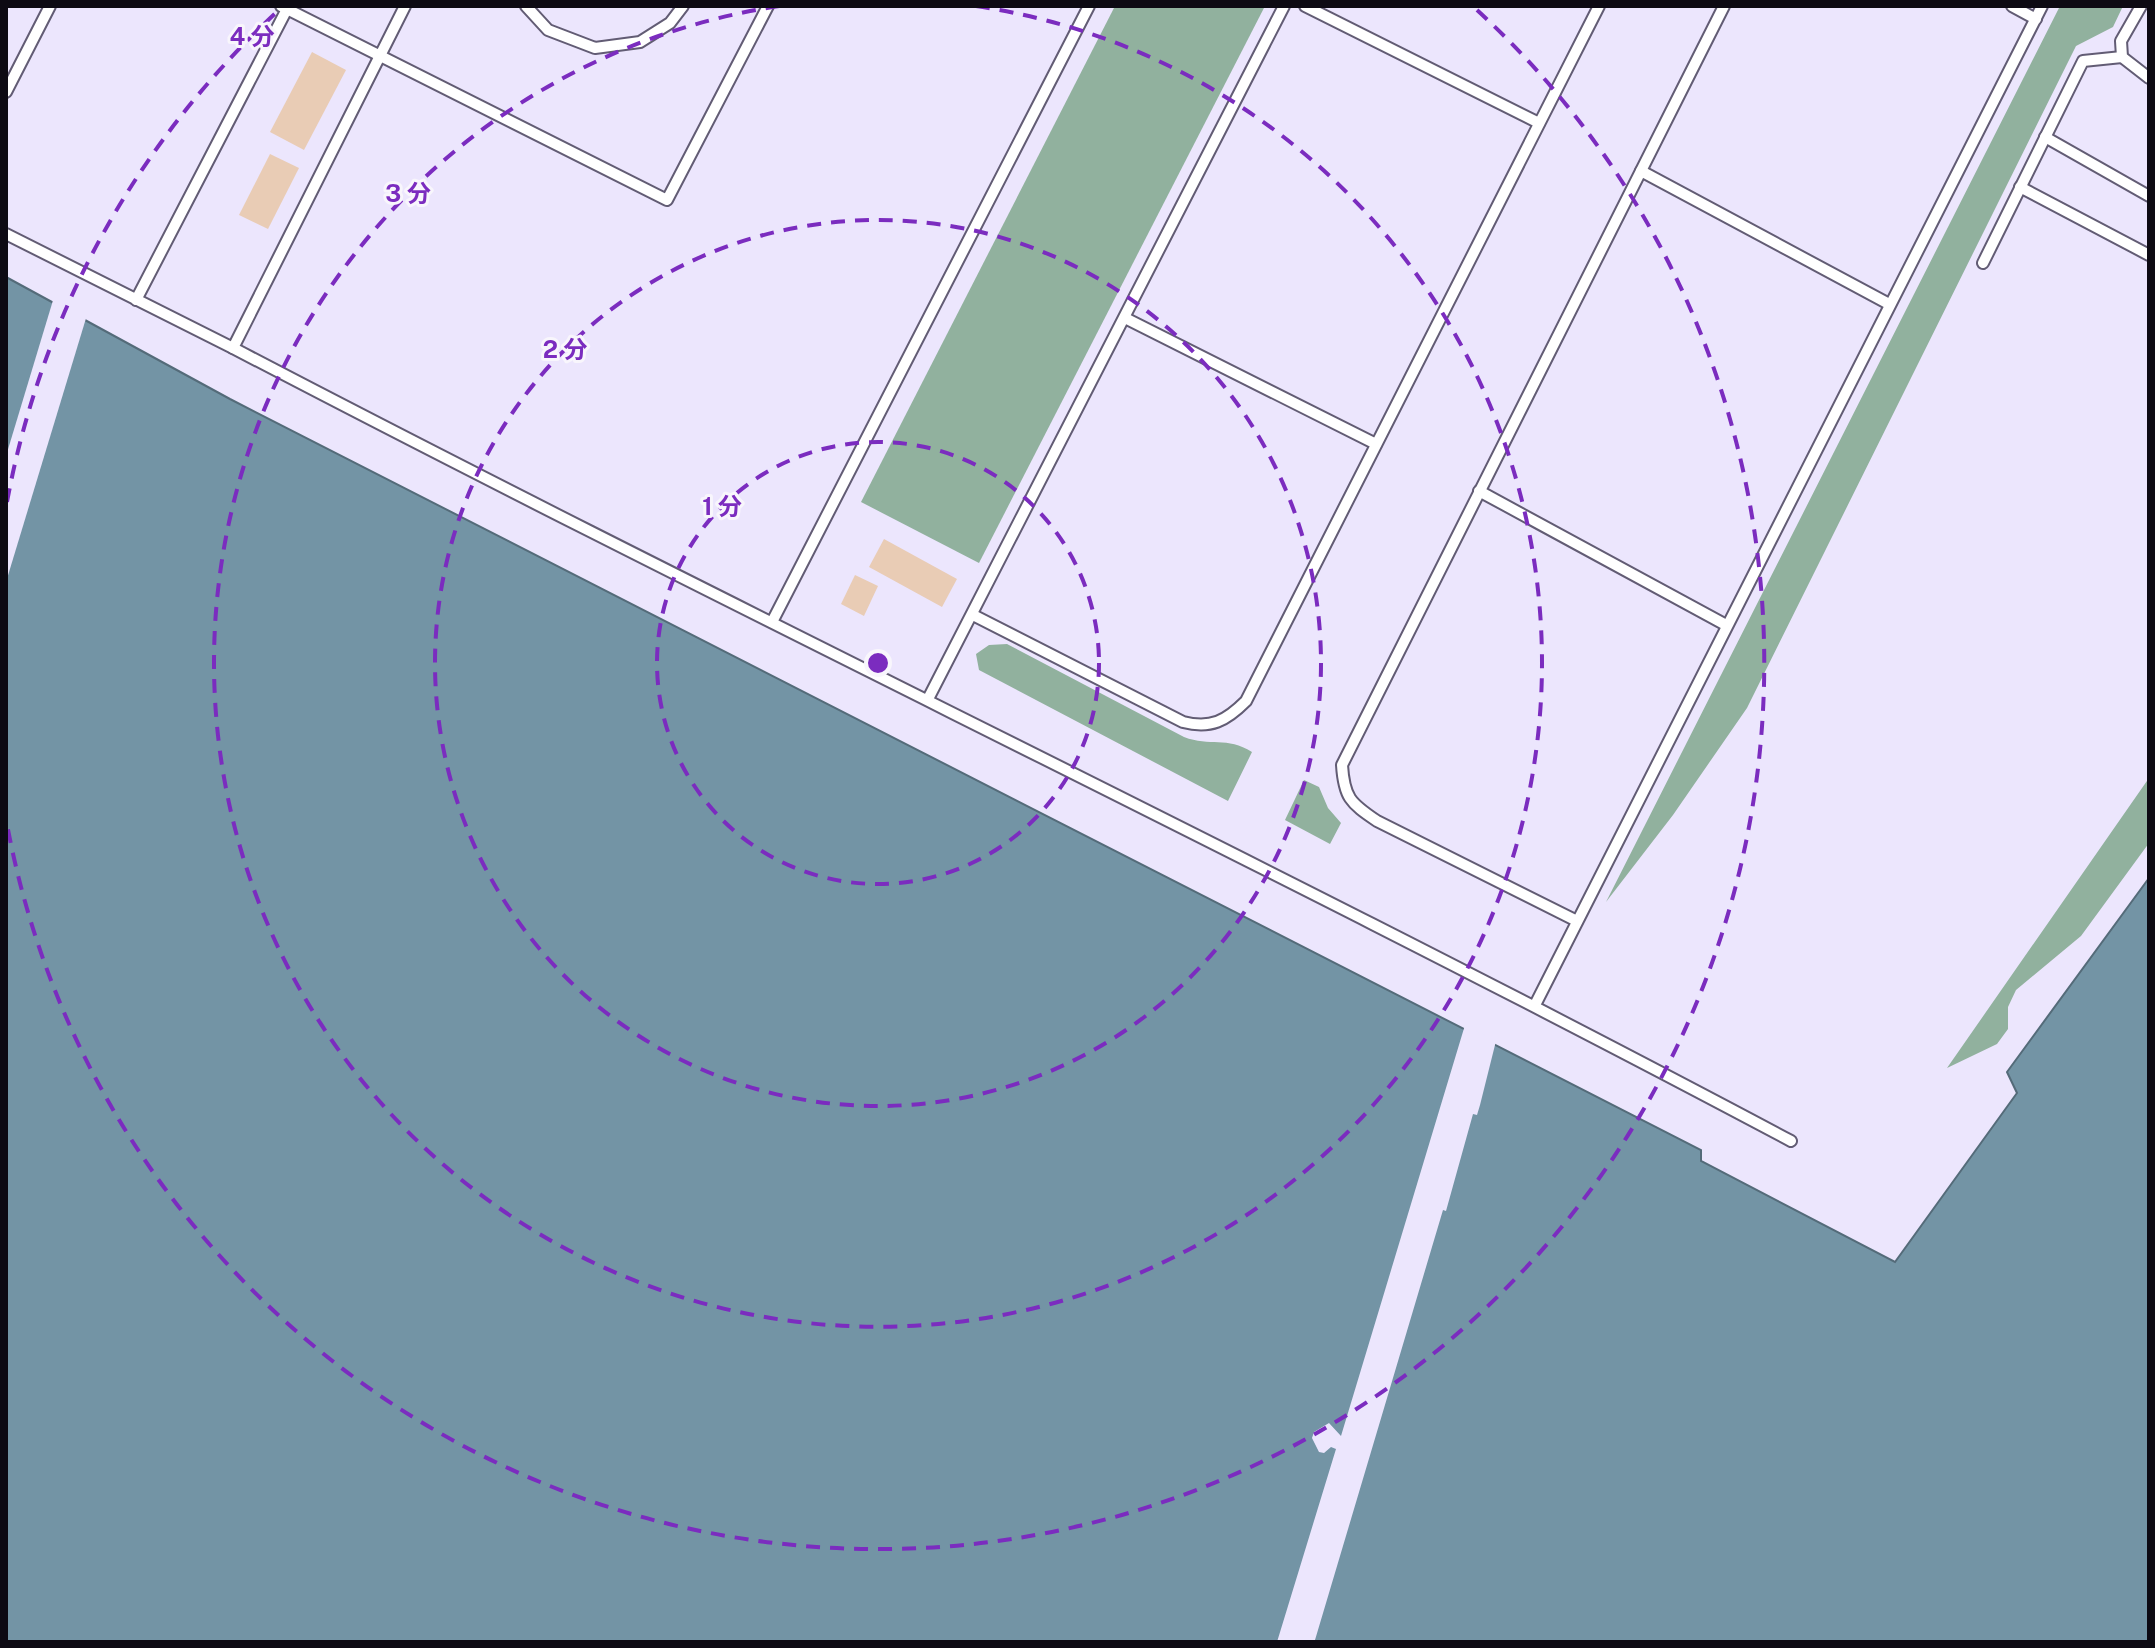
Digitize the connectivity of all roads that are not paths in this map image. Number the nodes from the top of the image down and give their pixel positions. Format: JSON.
{"nodes":[{"id":1,"x":50,"y":6,"type":"edge"},
{"id":2,"x":405,"y":6,"type":"edge"},
{"id":3,"x":526,"y":6,"type":"edge"},
{"id":4,"x":683,"y":6,"type":"edge"},
{"id":5,"x":768,"y":6,"type":"edge"},
{"id":6,"x":1284,"y":6,"type":"edge"},
{"id":7,"x":1305,"y":6,"type":"edge"},
{"id":8,"x":1599,"y":6,"type":"edge"},
{"id":9,"x":1724,"y":6,"type":"edge"},
{"id":10,"x":2012,"y":6,"type":"edge"},
{"id":11,"x":2042,"y":6,"type":"edge"},
{"id":12,"x":2141,"y":6,"type":"edge"},
{"id":13,"x":1084,"y":7,"type":"edge"},
{"id":14,"x":284,"y":8,"type":"edge"},
{"id":15,"x":2036,"y":19,"type":"junction"},
{"id":16,"x":378,"y":57,"type":"junction"},
{"id":17,"x":2122,"y":57,"type":"junction"},
{"id":18,"x":2149,"y":78,"type":"edge"},
{"id":19,"x":6,"y":92,"type":"edge"},
{"id":20,"x":1539,"y":123,"type":"junction"},
{"id":21,"x":2045,"y":137,"type":"junction"},
{"id":22,"x":1641,"y":171,"type":"junction"},
{"id":23,"x":2020,"y":187,"type":"junction"},
{"id":24,"x":2149,"y":196,"type":"edge"},
{"id":25,"x":6,"y":234,"type":"edge"},
{"id":26,"x":2149,"y":255,"type":"edge"},
{"id":27,"x":1983,"y":263,"type":"dead end"},
{"id":28,"x":136,"y":300,"type":"junction"},
{"id":29,"x":1889,"y":304,"type":"junction"},
{"id":30,"x":1125,"y":318,"type":"junction"},
{"id":31,"x":233,"y":348,"type":"junction"},
{"id":32,"x":1376,"y":444,"type":"junction"},
{"id":33,"x":1479,"y":491,"type":"junction"},
{"id":34,"x":973,"y":615,"type":"junction"},
{"id":35,"x":772,"y":622,"type":"junction"},
{"id":36,"x":1726,"y":625,"type":"junction"},
{"id":37,"x":928,"y":699,"type":"junction"},
{"id":38,"x":1577,"y":921,"type":"junction"},
{"id":39,"x":1535,"y":1005,"type":"junction"},
{"id":40,"x":1791,"y":1141,"type":"dead end"}],
"edges":[{"from":1,"to":19,"type":"lane"},
{"from":2,"to":16,"type":"lane"},
{"from":3,"to":4,"type":"lane"},
{"from":5,"to":16,"type":"lane"},
{"from":6,"to":30,"type":"lane"},
{"from":7,"to":20,"type":"lane"},
{"from":8,"to":20,"type":"lane"},
{"from":9,"to":22,"type":"lane"},
{"from":10,"to":15,"type":"lane"},
{"from":11,"to":15,"type":"lane"},
{"from":12,"to":17,"type":"lane"},
{"from":13,"to":35,"type":"lane"},
{"from":14,"to":16,"type":"lane"},
{"from":14,"to":28,"type":"lane"},
{"from":15,"to":29,"type":"lane"},
{"from":16,"to":31,"type":"lane"},
{"from":17,"to":18,"type":"lane"},
{"from":17,"to":21,"type":"lane"},
{"from":20,"to":32,"type":"lane"},
{"from":21,"to":23,"type":"lane"},
{"from":21,"to":24,"type":"lane"},
{"from":22,"to":29,"type":"lane"},
{"from":22,"to":33,"type":"lane"},
{"from":23,"to":26,"type":"lane"},
{"from":23,"to":27,"type":"lane"},
{"from":25,"to":28,"type":"lane"},
{"from":28,"to":31,"type":"lane"},
{"from":29,"to":36,"type":"lane"},
{"from":30,"to":32,"type":"lane"},
{"from":30,"to":34,"type":"lane"},
{"from":31,"to":35,"type":"lane"},
{"from":32,"to":34,"type":"lane"},
{"from":33,"to":36,"type":"lane"},
{"from":33,"to":38,"type":"lane"},
{"from":34,"to":37,"type":"lane"},
{"from":35,"to":37,"type":"lane"},
{"from":36,"to":38,"type":"lane"},
{"from":37,"to":39,"type":"lane"},
{"from":38,"to":39,"type":"lane"},
{"from":39,"to":40,"type":"lane"}]}
